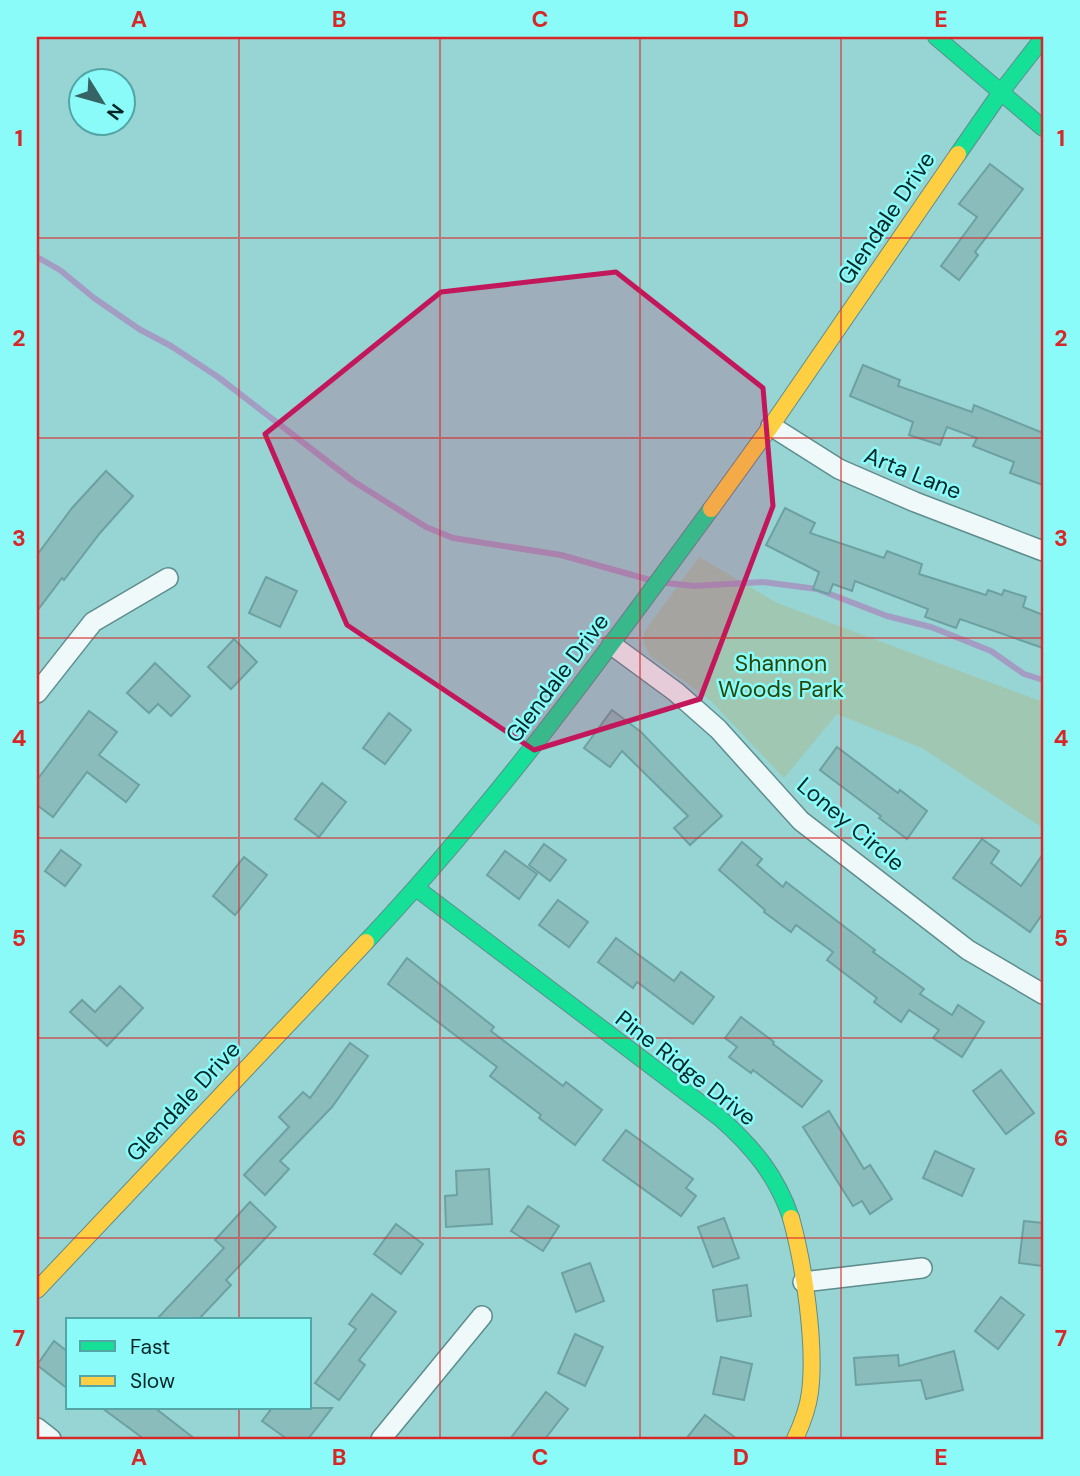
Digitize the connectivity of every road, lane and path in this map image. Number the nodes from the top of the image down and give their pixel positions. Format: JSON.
{"nodes":[{"id":1,"x":936,"y":37,"type":"edge"},
{"id":2,"x":1043,"y":38,"type":"edge"},
{"id":3,"x":1001,"y":92,"type":"junction"},
{"id":4,"x":1043,"y":128,"type":"edge"},
{"id":5,"x":771,"y":426,"type":"junction"},
{"id":6,"x":1043,"y":551,"type":"edge"},
{"id":7,"x":167,"y":578,"type":"dead end"},
{"id":8,"x":612,"y":645,"type":"junction"},
{"id":9,"x":37,"y":693,"type":"edge"},
{"id":10,"x":416,"y":888,"type":"junction"},
{"id":11,"x":1043,"y":994,"type":"edge"},
{"id":12,"x":922,"y":1268,"type":"dead end"},
{"id":13,"x":803,"y":1282,"type":"junction"},
{"id":14,"x":37,"y":1290,"type":"edge"},
{"id":15,"x":482,"y":1316,"type":"dead end"},
{"id":16,"x":37,"y":1428,"type":"edge"},
{"id":17,"x":51,"y":1439,"type":"edge"},
{"id":18,"x":381,"y":1439,"type":"edge"},
{"id":19,"x":795,"y":1439,"type":"edge"}],
"edges":[{"from":1,"to":3,"type":"street"},
{"from":2,"to":3,"type":"street","name":"Glendale Drive"},
{"from":3,"to":4,"type":"street"},
{"from":3,"to":5,"type":"street","name":"Glendale Drive"},
{"from":5,"to":6,"type":"street","name":"Arta Lane"},
{"from":5,"to":8,"type":"street","name":"Glendale Drive"},
{"from":7,"to":9,"type":"street"},
{"from":8,"to":10,"type":"street","name":"Glendale Drive"},
{"from":8,"to":11,"type":"street","name":"Loney Circle"},
{"from":10,"to":13,"type":"street","name":"Pine Ridge Drive"},
{"from":10,"to":14,"type":"street","name":"Glendale Drive"},
{"from":12,"to":13,"type":"street"},
{"from":13,"to":19,"type":"street","name":"Pine Ridge Drive"},
{"from":15,"to":18,"type":"street"},
{"from":16,"to":17,"type":"street"}]}
